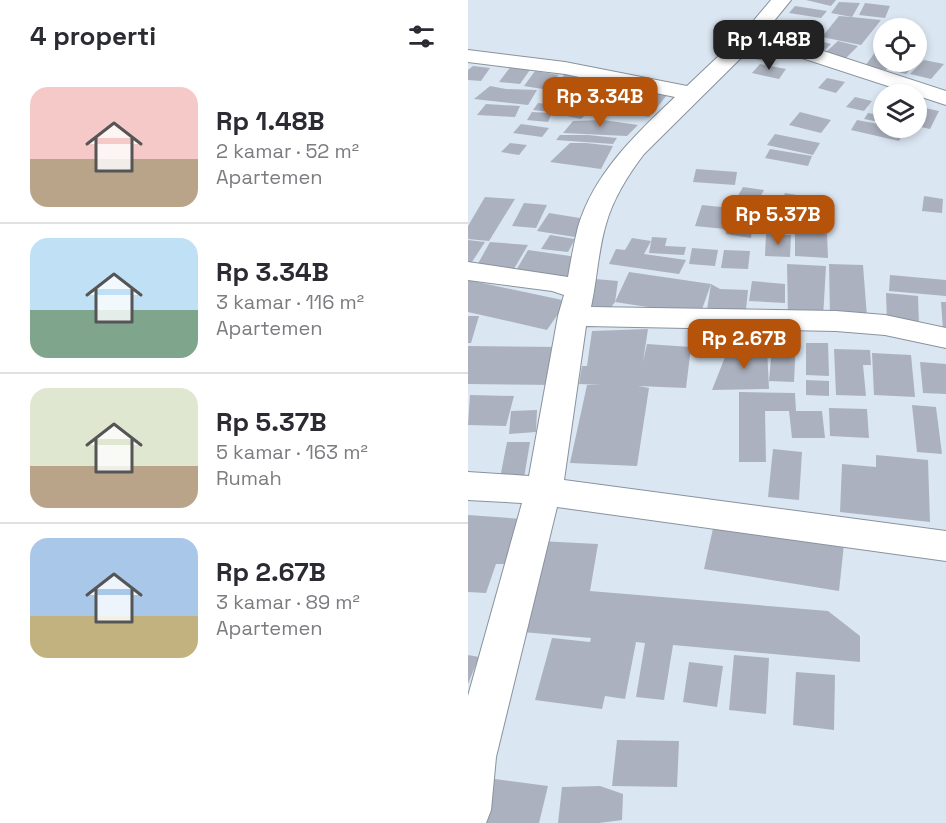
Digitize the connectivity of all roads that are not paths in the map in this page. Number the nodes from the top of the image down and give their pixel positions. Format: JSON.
{"nodes":[{"id":1,"x":781,"y":0,"type":"edge"},
{"id":2,"x":752,"y":35,"type":"junction"},
{"id":3,"x":468,"y":56,"type":"edge"},
{"id":4,"x":692,"y":94,"type":"junction"},
{"id":5,"x":946,"y":98,"type":"edge"},
{"id":6,"x":468,"y":271,"type":"edge"},
{"id":7,"x":577,"y":304,"type":"junction"},
{"id":8,"x":946,"y":338,"type":"edge"},
{"id":9,"x":468,"y":486,"type":"edge"},
{"id":10,"x":544,"y":491,"type":"junction"},
{"id":11,"x":946,"y":546,"type":"edge"},
{"id":12,"x":468,"y":810,"type":"edge"}],
"edges":[{"from":1,"to":2,"type":"street"},
{"from":2,"to":4,"type":"street"},
{"from":2,"to":5,"type":"street"},
{"from":3,"to":4,"type":"street"},
{"from":4,"to":7,"type":"street"},
{"from":6,"to":7,"type":"street"},
{"from":7,"to":8,"type":"street"},
{"from":7,"to":10,"type":"street"},
{"from":9,"to":10,"type":"street"},
{"from":10,"to":11,"type":"street"},
{"from":10,"to":12,"type":"street"}]}
